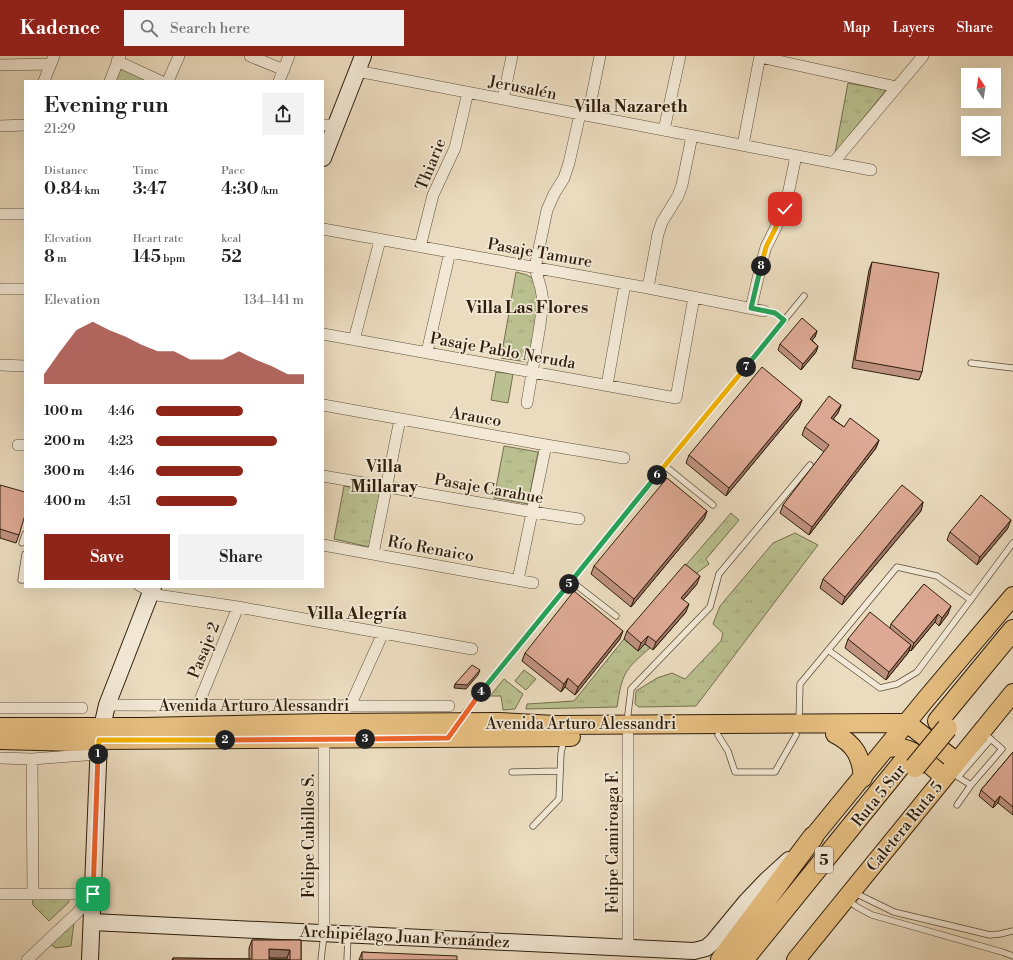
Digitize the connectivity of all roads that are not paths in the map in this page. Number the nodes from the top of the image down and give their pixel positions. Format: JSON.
{"nodes":[{"id":1,"x":179,"y":56,"type":"edge"},
{"id":2,"x":250,"y":56,"type":"edge"},
{"id":3,"x":289,"y":56,"type":"edge"},
{"id":4,"x":512,"y":56,"type":"edge"},
{"id":5,"x":600,"y":56,"type":"edge"},
{"id":6,"x":680,"y":56,"type":"edge"},
{"id":7,"x":923,"y":56,"type":"edge"},
{"id":8,"x":760,"y":57,"type":"edge"},
{"id":9,"x":119,"y":59,"type":"edge"},
{"id":10,"x":52,"y":60,"type":"edge"},
{"id":11,"x":360,"y":63,"type":"edge"},
{"id":12,"x":0,"y":65,"type":"edge"},
{"id":13,"x":284,"y":70,"type":"junction"},
{"id":14,"x":44,"y":80,"type":"edge"},
{"id":15,"x":110,"y":80,"type":"edge"},
{"id":16,"x":158,"y":80,"type":"edge"},
{"id":17,"x":168,"y":80,"type":"edge"},
{"id":18,"x":279,"y":80,"type":"edge"},
{"id":19,"x":897,"y":87,"type":"junction"},
{"id":20,"x":468,"y":92,"type":"junction"},
{"id":21,"x":503,"y":99,"type":"junction"},
{"id":22,"x":584,"y":115,"type":"junction"},
{"id":23,"x":329,"y":125,"type":"edge"},
{"id":24,"x":0,"y":126,"type":"edge"},
{"id":25,"x":24,"y":126,"type":"edge"},
{"id":26,"x":664,"y":130,"type":"junction"},
{"id":27,"x":692,"y":136,"type":"junction"},
{"id":28,"x":743,"y":146,"type":"junction"},
{"id":29,"x":324,"y":152,"type":"edge"},
{"id":30,"x":796,"y":156,"type":"junction"},
{"id":31,"x":833,"y":163,"type":"junction"},
{"id":32,"x":871,"y":170,"type":"dead end"},
{"id":33,"x":0,"y":214,"type":"edge"},
{"id":34,"x":24,"y":214,"type":"edge"},
{"id":35,"x":324,"y":229,"type":"edge"},
{"id":36,"x":380,"y":240,"type":"junction"},
{"id":37,"x":420,"y":247,"type":"junction"},
{"id":38,"x":450,"y":252,"type":"junction"},
{"id":39,"x":535,"y":268,"type":"junction"},
{"id":40,"x":625,"y":284,"type":"junction"},
{"id":41,"x":648,"y":288,"type":"junction"},
{"id":42,"x":0,"y":289,"type":"edge"},
{"id":43,"x":24,"y":289,"type":"edge"},
{"id":44,"x":804,"y":296,"type":"dead end"},
{"id":45,"x":694,"y":297,"type":"junction"},
{"id":46,"x":751,"y":308,"type":"junction"},
{"id":47,"x":764,"y":311,"type":"joint"},
{"id":48,"x":784,"y":320,"type":"junction"},
{"id":49,"x":324,"y":334,"type":"edge"},
{"id":50,"x":354,"y":340,"type":"junction"},
{"id":51,"x":427,"y":352,"type":"junction"},
{"id":52,"x":971,"y":363,"type":"dead end"},
{"id":53,"x":0,"y":365,"type":"edge"},
{"id":54,"x":24,"y":366,"type":"edge"},
{"id":55,"x":1013,"y":368,"type":"edge"},
{"id":56,"x":531,"y":371,"type":"junction"},
{"id":57,"x":607,"y":385,"type":"junction"},
{"id":58,"x":526,"y":403,"type":"dead end"},
{"id":59,"x":324,"y":405,"type":"edge"},
{"id":60,"x":400,"y":419,"type":"junction"},
{"id":61,"x":546,"y":445,"type":"junction"},
{"id":62,"x":624,"y":458,"type":"dead end"},
{"id":63,"x":810,"y":465,"type":"dead end"},
{"id":64,"x":665,"y":466,"type":"junction"},
{"id":65,"x":324,"y":476,"type":"edge"},
{"id":66,"x":387,"y":487,"type":"junction"},
{"id":67,"x":713,"y":505,"type":"dead end"},
{"id":68,"x":533,"y":512,"type":"junction"},
{"id":69,"x":579,"y":519,"type":"dead end"},
{"id":70,"x":24,"y":537,"type":"edge"},
{"id":71,"x":22,"y":543,"type":"dead end"},
{"id":72,"x":1013,"y":543,"type":"edge"},
{"id":73,"x":324,"y":544,"type":"edge"},
{"id":74,"x":373,"y":554,"type":"junction"},
{"id":75,"x":24,"y":560,"type":"edge"},
{"id":76,"x":24,"y":580,"type":"edge"},
{"id":77,"x":518,"y":580,"type":"junction"},
{"id":78,"x":571,"y":581,"type":"junction"},
{"id":79,"x":533,"y":583,"type":"dead end"},
{"id":80,"x":147,"y":589,"type":"edge"},
{"id":81,"x":1013,"y":596,"type":"edge"},
{"id":82,"x":971,"y":600,"type":"junction"},
{"id":83,"x":238,"y":607,"type":"junction"},
{"id":84,"x":616,"y":616,"type":"dead end"},
{"id":85,"x":1013,"y":630,"type":"edge"},
{"id":86,"x":383,"y":632,"type":"junction"},
{"id":87,"x":472,"y":648,"type":"dead end"},
{"id":88,"x":1013,"y":648,"type":"edge"},
{"id":89,"x":828,"y":650,"type":"junction"},
{"id":90,"x":926,"y":699,"type":"junction"},
{"id":91,"x":1011,"y":699,"type":"edge"},
{"id":92,"x":106,"y":705,"type":"junction"},
{"id":93,"x":198,"y":705,"type":"junction"},
{"id":94,"x":350,"y":706,"type":"junction"},
{"id":95,"x":448,"y":706,"type":"dead end"},
{"id":96,"x":0,"y":708,"type":"edge"},
{"id":97,"x":82,"y":708,"type":"dead end"},
{"id":98,"x":863,"y":722,"type":"junction"},
{"id":99,"x":943,"y":724,"type":"junction"},
{"id":100,"x":0,"y":727,"type":"edge"},
{"id":101,"x":903,"y":728,"type":"junction"},
{"id":102,"x":798,"y":729,"type":"junction"},
{"id":103,"x":453,"y":730,"type":"junction"},
{"id":104,"x":628,"y":730,"type":"junction"},
{"id":105,"x":835,"y":734,"type":"junction"},
{"id":106,"x":718,"y":735,"type":"junction"},
{"id":107,"x":987,"y":735,"type":"junction"},
{"id":108,"x":564,"y":737,"type":"junction"},
{"id":109,"x":324,"y":739,"type":"junction"},
{"id":110,"x":0,"y":740,"type":"edge"},
{"id":111,"x":100,"y":740,"type":"junction"},
{"id":112,"x":886,"y":749,"type":"junction"},
{"id":113,"x":0,"y":758,"type":"edge"},
{"id":114,"x":32,"y":759,"type":"junction"},
{"id":115,"x":910,"y":764,"type":"junction"},
{"id":116,"x":956,"y":770,"type":"junction"},
{"id":117,"x":560,"y":771,"type":"junction"},
{"id":118,"x":512,"y":772,"type":"dead end"},
{"id":119,"x":863,"y":778,"type":"junction"},
{"id":120,"x":971,"y":785,"type":"junction"},
{"id":121,"x":957,"y":805,"type":"dead end"},
{"id":122,"x":534,"y":826,"type":"dead end"},
{"id":123,"x":813,"y":837,"type":"junction"},
{"id":124,"x":0,"y":894,"type":"edge"},
{"id":125,"x":33,"y":894,"type":"junction"},
{"id":126,"x":93,"y":894,"type":"junction"},
{"id":127,"x":848,"y":895,"type":"junction"},
{"id":128,"x":92,"y":922,"type":"junction"},
{"id":129,"x":1013,"y":930,"type":"edge"},
{"id":130,"x":324,"y":932,"type":"junction"},
{"id":131,"x":348,"y":934,"type":"junction"},
{"id":132,"x":628,"y":947,"type":"junction"},
{"id":133,"x":1013,"y":956,"type":"edge"},
{"id":134,"x":27,"y":960,"type":"edge"},
{"id":135,"x":90,"y":960,"type":"edge"},
{"id":136,"x":322,"y":960,"type":"edge"},
{"id":137,"x":348,"y":960,"type":"edge"},
{"id":138,"x":721,"y":960,"type":"edge"},
{"id":139,"x":743,"y":960,"type":"edge"},
{"id":140,"x":758,"y":960,"type":"edge"},
{"id":141,"x":796,"y":960,"type":"edge"}],
"edges":[{"from":1,"to":17,"type":"street"},
{"from":2,"to":13,"type":"street"},
{"from":3,"to":13,"type":"street"},
{"from":4,"to":21,"type":"street"},
{"from":5,"to":22,"type":"street"},
{"from":6,"to":26,"type":"street"},
{"from":7,"to":19,"type":"street"},
{"from":8,"to":19,"type":"street"},
{"from":8,"to":28,"type":"street"},
{"from":9,"to":15,"type":"street"},
{"from":9,"to":16,"type":"street"},
{"from":10,"to":12,"type":"street"},
{"from":10,"to":14,"type":"street"},
{"from":11,"to":20,"type":"street","name":"Jerusalén"},
{"from":11,"to":23,"type":"street"},
{"from":13,"to":18,"type":"street"},
{"from":19,"to":31,"type":"street"},
{"from":20,"to":21,"type":"street","name":"Jerusalén"},
{"from":20,"to":37,"type":"street","name":"Thiarie"},
{"from":21,"to":22,"type":"street","name":"Jerusalén"},
{"from":22,"to":26,"type":"street","name":"Jerusalén"},
{"from":22,"to":39,"type":"street"},
{"from":23,"to":29,"type":"street"},
{"from":24,"to":25,"type":"street"},
{"from":26,"to":27,"type":"street","name":"Jerusalén"},
{"from":27,"to":28,"type":"street","name":"Jerusalén"},
{"from":27,"to":41,"type":"street"},
{"from":28,"to":30,"type":"street","name":"Jerusalén"},
{"from":30,"to":31,"type":"street","name":"Jerusalén"},
{"from":30,"to":46,"type":"street"},
{"from":31,"to":32,"type":"street","name":"Jerusalén"},
{"from":33,"to":34,"type":"street"},
{"from":35,"to":36,"type":"street","name":"Pasaje Tamure"},
{"from":36,"to":37,"type":"street","name":"Pasaje Tamure"},
{"from":36,"to":50,"type":"street"},
{"from":37,"to":38,"type":"street","name":"Pasaje Tamure"},
{"from":38,"to":39,"type":"street","name":"Pasaje Tamure"},
{"from":38,"to":51,"type":"street"},
{"from":39,"to":40,"type":"street","name":"Pasaje Tamure"},
{"from":39,"to":56,"type":"street"},
{"from":40,"to":41,"type":"street","name":"Pasaje Tamure"},
{"from":40,"to":57,"type":"street"},
{"from":41,"to":45,"type":"street","name":"Pasaje Tamure"},
{"from":42,"to":43,"type":"street"},
{"from":44,"to":48,"type":"lane"},
{"from":45,"to":46,"type":"street","name":"Pasaje Tamure"},
{"from":45,"to":57,"type":"street","name":"Pasaje Pablo Neruda"},
{"from":46,"to":47,"type":"street","name":"Pasaje Tamure"},
{"from":47,"to":48,"type":"lane"},
{"from":48,"to":64,"type":"lane"},
{"from":49,"to":50,"type":"street","name":"Pasaje Pablo Neruda"},
{"from":50,"to":51,"type":"street","name":"Pasaje Pablo Neruda"},
{"from":51,"to":56,"type":"street","name":"Pasaje Pablo Neruda"},
{"from":52,"to":55,"type":"lane"},
{"from":53,"to":54,"type":"street"},
{"from":56,"to":57,"type":"street","name":"Pasaje Pablo Neruda"},
{"from":56,"to":58,"type":"street"},
{"from":59,"to":60,"type":"street","name":"Arauco"},
{"from":60,"to":61,"type":"street","name":"Arauco"},
{"from":60,"to":66,"type":"street"},
{"from":61,"to":62,"type":"street","name":"Arauco"},
{"from":61,"to":68,"type":"street"},
{"from":63,"to":104,"type":"lane"},
{"from":64,"to":67,"type":"lane"},
{"from":64,"to":78,"type":"lane"},
{"from":65,"to":66,"type":"street","name":"Pasaje Carahue"},
{"from":66,"to":68,"type":"street","name":"Pasaje Carahue"},
{"from":66,"to":74,"type":"street"},
{"from":68,"to":69,"type":"street","name":"Pasaje Carahue"},
{"from":68,"to":77,"type":"street"},
{"from":70,"to":71,"type":"lane"},
{"from":72,"to":82,"type":"lane"},
{"from":73,"to":74,"type":"street","name":"Río Renaico"},
{"from":74,"to":77,"type":"street","name":"Río Renaico"},
{"from":75,"to":76,"type":"lane"},
{"from":77,"to":79,"type":"street","name":"Río Renaico"},
{"from":78,"to":84,"type":"lane"},
{"from":78,"to":103,"type":"lane"},
{"from":80,"to":83,"type":"street"},
{"from":80,"to":92,"type":"street"},
{"from":81,"to":90,"type":"main road"},
{"from":82,"to":89,"type":"lane"},
{"from":82,"to":89,"type":"lane"},
{"from":83,"to":86,"type":"street"},
{"from":83,"to":93,"type":"street","name":"Pasaje 2"},
{"from":85,"to":99,"type":"highway","name":"Ruta 5 Sur","number":"5"},
{"from":86,"to":87,"type":"street"},
{"from":86,"to":94,"type":"street"},
{"from":88,"to":99,"type":"highway","name":"Ruta 5 Sur","number":"5"},
{"from":89,"to":102,"type":"lane"},
{"from":90,"to":98,"type":"main road"},
{"from":90,"to":101,"type":"main road"},
{"from":91,"to":107,"type":"main road","name":"Caletera Ruta 5"},
{"from":92,"to":93,"type":"street","name":"Avenida Arturo Alessandri"},
{"from":92,"to":111,"type":"street"},
{"from":93,"to":94,"type":"street","name":"Avenida Arturo Alessandri"},
{"from":94,"to":95,"type":"street","name":"Avenida Arturo Alessandri"},
{"from":96,"to":97,"type":"street"},
{"from":98,"to":101,"type":"main road","name":"Avenida Arturo Alessandri"},
{"from":98,"to":102,"type":"main road","name":"Avenida Arturo Alessandri"},
{"from":99,"to":115,"type":"highway","name":"Ruta 5 Sur","number":"5"},
{"from":100,"to":111,"type":"main road","name":"Avenida Arturo Alessandri"},
{"from":101,"to":105,"type":"main road","name":"Avenida Arturo Alessandri"},
{"from":101,"to":112,"type":"main road"},
{"from":101,"to":116,"type":"main road"},
{"from":102,"to":104,"type":"main road","name":"Avenida Arturo Alessandri"},
{"from":102,"to":105,"type":"main road","name":"Avenida Arturo Alessandri"},
{"from":102,"to":106,"type":"main road","name":"Avenida Arturo Alessandri"},
{"from":102,"to":106,"type":"lane"},
{"from":103,"to":104,"type":"main road","name":"Avenida Arturo Alessandri"},
{"from":103,"to":108,"type":"main road","name":"Avenida Arturo Alessandri"},
{"from":103,"to":109,"type":"main road","name":"Avenida Arturo Alessandri"},
{"from":103,"to":111,"type":"main road","name":"Avenida Arturo Alessandri"},
{"from":104,"to":106,"type":"main road","name":"Avenida Arturo Alessandri"},
{"from":104,"to":108,"type":"main road","name":"Avenida Arturo Alessandri"},
{"from":104,"to":132,"type":"street","name":"Felipe Camiroaga F."},
{"from":105,"to":119,"type":"main road"},
{"from":107,"to":116,"type":"main road","name":"Caletera Ruta 5"},
{"from":107,"to":120,"type":"lane"},
{"from":108,"to":117,"type":"lane"},
{"from":109,"to":111,"type":"main road","name":"Avenida Arturo Alessandri"},
{"from":109,"to":130,"type":"street","name":"Felipe Cubillos S."},
{"from":110,"to":111,"type":"main road","name":"Avenida Arturo Alessandri"},
{"from":111,"to":114,"type":"street","name":"Avenida Arturo Alessandri"},
{"from":111,"to":126,"type":"street"},
{"from":112,"to":116,"type":"main road"},
{"from":112,"to":119,"type":"main road"},
{"from":113,"to":114,"type":"street","name":"Avenida Arturo Alessandri"},
{"from":114,"to":125,"type":"street"},
{"from":115,"to":139,"type":"highway","name":"Ruta 5 Sur","number":"5"},
{"from":115,"to":140,"type":"highway","name":"Ruta 5 Sur","number":"5"},
{"from":116,"to":120,"type":"lane"},
{"from":116,"to":127,"type":"main road","name":"Caletera Ruta 5"},
{"from":117,"to":118,"type":"lane"},
{"from":117,"to":122,"type":"lane"},
{"from":119,"to":123,"type":"main road"},
{"from":120,"to":121,"type":"lane"},
{"from":123,"to":132,"type":"street","name":"Archipiélago Juan Fernández"},
{"from":123,"to":138,"type":"highway"},
{"from":124,"to":125,"type":"street"},
{"from":125,"to":126,"type":"street"},
{"from":126,"to":128,"type":"street"},
{"from":126,"to":134,"type":"street"},
{"from":127,"to":129,"type":"lane"},
{"from":127,"to":133,"type":"lane"},
{"from":127,"to":141,"type":"main road","name":"Caletera Ruta 5"},
{"from":128,"to":130,"type":"street","name":"Archipiélago Juan Fernández"},
{"from":128,"to":135,"type":"street"},
{"from":130,"to":131,"type":"street","name":"Archipiélago Juan Fernández"},
{"from":130,"to":136,"type":"lane"},
{"from":131,"to":132,"type":"street","name":"Archipiélago Juan Fernández"},
{"from":131,"to":137,"type":"lane"}]}
